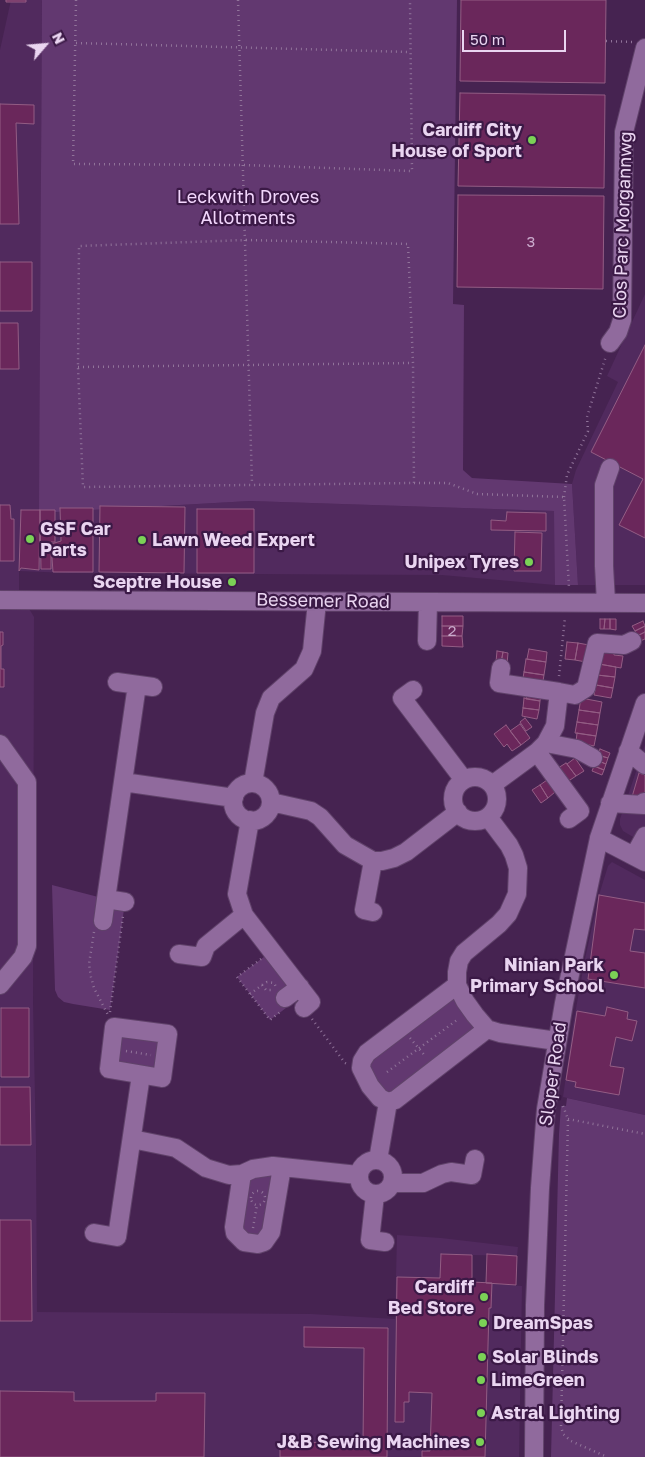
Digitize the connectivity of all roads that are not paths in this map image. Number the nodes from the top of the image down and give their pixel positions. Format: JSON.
{"nodes":[{"id":1,"x":640,"y":45,"type":"edge"},
{"id":2,"x":610,"y":343,"type":"road end"},
{"id":3,"x":610,"y":468,"type":"dead end"},
{"id":4,"x":0,"y":600,"type":"edge"},
{"id":5,"x":317,"y":602,"type":"junction"},
{"id":6,"x":428,"y":602,"type":"junction"},
{"id":7,"x":606,"y":602,"type":"junction"},
{"id":8,"x":645,"y":603,"type":"edge"},
{"id":9,"x":427,"y":641,"type":"dead end"},
{"id":10,"x":632,"y":641,"type":"dead end"},
{"id":11,"x":501,"y":668,"type":"dead end"},
{"id":12,"x":117,"y":682,"type":"dead end"},
{"id":13,"x":413,"y":690,"type":"dead end"},
{"id":14,"x":567,"y":694,"type":"junction"},
{"id":15,"x":645,"y":703,"type":"edge"},
{"id":16,"x":0,"y":744,"type":"edge"},
{"id":17,"x":542,"y":747,"type":"junction"},
{"id":18,"x":628,"y":751,"type":"junction"},
{"id":19,"x":593,"y":758,"type":"dead end"},
{"id":20,"x":645,"y":765,"type":"edge"},
{"id":21,"x":464,"y":780,"type":"junction"},
{"id":22,"x":123,"y":782,"type":"junction"},
{"id":23,"x":253,"y":783,"type":"junction"},
{"id":24,"x":492,"y":786,"type":"junction"},
{"id":25,"x":234,"y":798,"type":"junction"},
{"id":26,"x":271,"y":802,"type":"junction"},
{"id":27,"x":610,"y":803,"type":"junction"},
{"id":28,"x":644,"y":805,"type":"edge"},
{"id":29,"x":458,"y":812,"type":"junction"},
{"id":30,"x":580,"y":814,"type":"dead end"},
{"id":31,"x":488,"y":817,"type":"junction"},
{"id":32,"x":250,"y":820,"type":"junction"},
{"id":33,"x":645,"y":836,"type":"edge"},
{"id":34,"x":599,"y":838,"type":"junction"},
{"id":35,"x":639,"y":859,"type":"edge"},
{"id":36,"x":372,"y":861,"type":"junction"},
{"id":37,"x":106,"y":899,"type":"junction"},
{"id":38,"x":125,"y":902,"type":"road end"},
{"id":39,"x":373,"y":912,"type":"dead end"},
{"id":40,"x":244,"y":915,"type":"junction"},
{"id":41,"x":103,"y":921,"type":"road end"},
{"id":42,"x":179,"y":954,"type":"dead end"},
{"id":43,"x":0,"y":985,"type":"edge"},
{"id":44,"x":458,"y":985,"type":"junction"},
{"id":45,"x":300,"y":988,"type":"junction"},
{"id":46,"x":285,"y":998,"type":"road end"},
{"id":47,"x":304,"y":1008,"type":"road end"},
{"id":48,"x":487,"y":1029,"type":"junction"},
{"id":49,"x":557,"y":1041,"type":"junction"},
{"id":50,"x":141,"y":1075,"type":"junction"},
{"id":51,"x":388,"y":1102,"type":"junction"},
{"id":52,"x":132,"y":1139,"type":"junction"},
{"id":53,"x":474,"y":1159,"type":"dead end"},
{"id":54,"x":378,"y":1160,"type":"junction"},
{"id":55,"x":282,"y":1167,"type":"junction"},
{"id":56,"x":242,"y":1174,"type":"junction"},
{"id":57,"x":358,"y":1175,"type":"junction"},
{"id":58,"x":392,"y":1183,"type":"junction"},
{"id":59,"x":376,"y":1195,"type":"junction"},
{"id":60,"x":94,"y":1233,"type":"dead end"},
{"id":61,"x":385,"y":1242,"type":"dead end"},
{"id":62,"x":534,"y":1457,"type":"edge"}],
"edges":[{"from":1,"to":2,"type":"street","name":"Clos Parc Morgannwg"},
{"from":3,"to":7,"type":"street"},
{"from":4,"to":5,"type":"street","name":"Bessemer Road"},
{"from":5,"to":6,"type":"street","name":"Bessemer Road"},
{"from":5,"to":23,"type":"street"},
{"from":6,"to":7,"type":"street","name":"Bessemer Road"},
{"from":6,"to":9,"type":"street"},
{"from":7,"to":8,"type":"street","name":"Bessemer Road"},
{"from":10,"to":14,"type":"street"},
{"from":11,"to":14,"type":"street"},
{"from":12,"to":22,"type":"street"},
{"from":13,"to":21,"type":"street"},
{"from":14,"to":17,"type":"street"},
{"from":15,"to":18,"type":"street","name":"Sloper Road"},
{"from":16,"to":43,"type":"street"},
{"from":17,"to":19,"type":"street"},
{"from":17,"to":24,"type":"street"},
{"from":17,"to":30,"type":"street"},
{"from":18,"to":20,"type":"street"},
{"from":18,"to":27,"type":"street","name":"Sloper Road"},
{"from":21,"to":24,"type":"street"},
{"from":21,"to":29,"type":"street"},
{"from":22,"to":25,"type":"street"},
{"from":22,"to":37,"type":"street"},
{"from":23,"to":25,"type":"street"},
{"from":23,"to":26,"type":"street"},
{"from":24,"to":31,"type":"street"},
{"from":25,"to":32,"type":"street"},
{"from":26,"to":32,"type":"street"},
{"from":26,"to":36,"type":"street"},
{"from":27,"to":28,"type":"street"},
{"from":27,"to":34,"type":"street","name":"Sloper Road"},
{"from":29,"to":31,"type":"street"},
{"from":29,"to":36,"type":"street"},
{"from":31,"to":44,"type":"street"},
{"from":32,"to":40,"type":"street"},
{"from":33,"to":35,"type":"street"},
{"from":34,"to":35,"type":"street"},
{"from":34,"to":49,"type":"street","name":"Sloper Road"},
{"from":36,"to":39,"type":"street"},
{"from":37,"to":38,"type":"street"},
{"from":37,"to":41,"type":"street"},
{"from":40,"to":42,"type":"street"},
{"from":40,"to":45,"type":"street"},
{"from":44,"to":48,"type":"street"},
{"from":44,"to":51,"type":"street"},
{"from":45,"to":46,"type":"street"},
{"from":45,"to":47,"type":"street"},
{"from":48,"to":49,"type":"street"},
{"from":48,"to":51,"type":"street"},
{"from":49,"to":62,"type":"street","name":"Sloper Road"},
{"from":50,"to":50,"type":"street"},
{"from":50,"to":52,"type":"street"},
{"from":51,"to":54,"type":"street"},
{"from":52,"to":56,"type":"street"},
{"from":52,"to":60,"type":"street"},
{"from":53,"to":58,"type":"street"},
{"from":54,"to":57,"type":"street"},
{"from":54,"to":58,"type":"street"},
{"from":55,"to":56,"type":"street"},
{"from":55,"to":56,"type":"street"},
{"from":55,"to":57,"type":"street"},
{"from":57,"to":59,"type":"street"},
{"from":58,"to":59,"type":"street"},
{"from":59,"to":61,"type":"street"}]}
